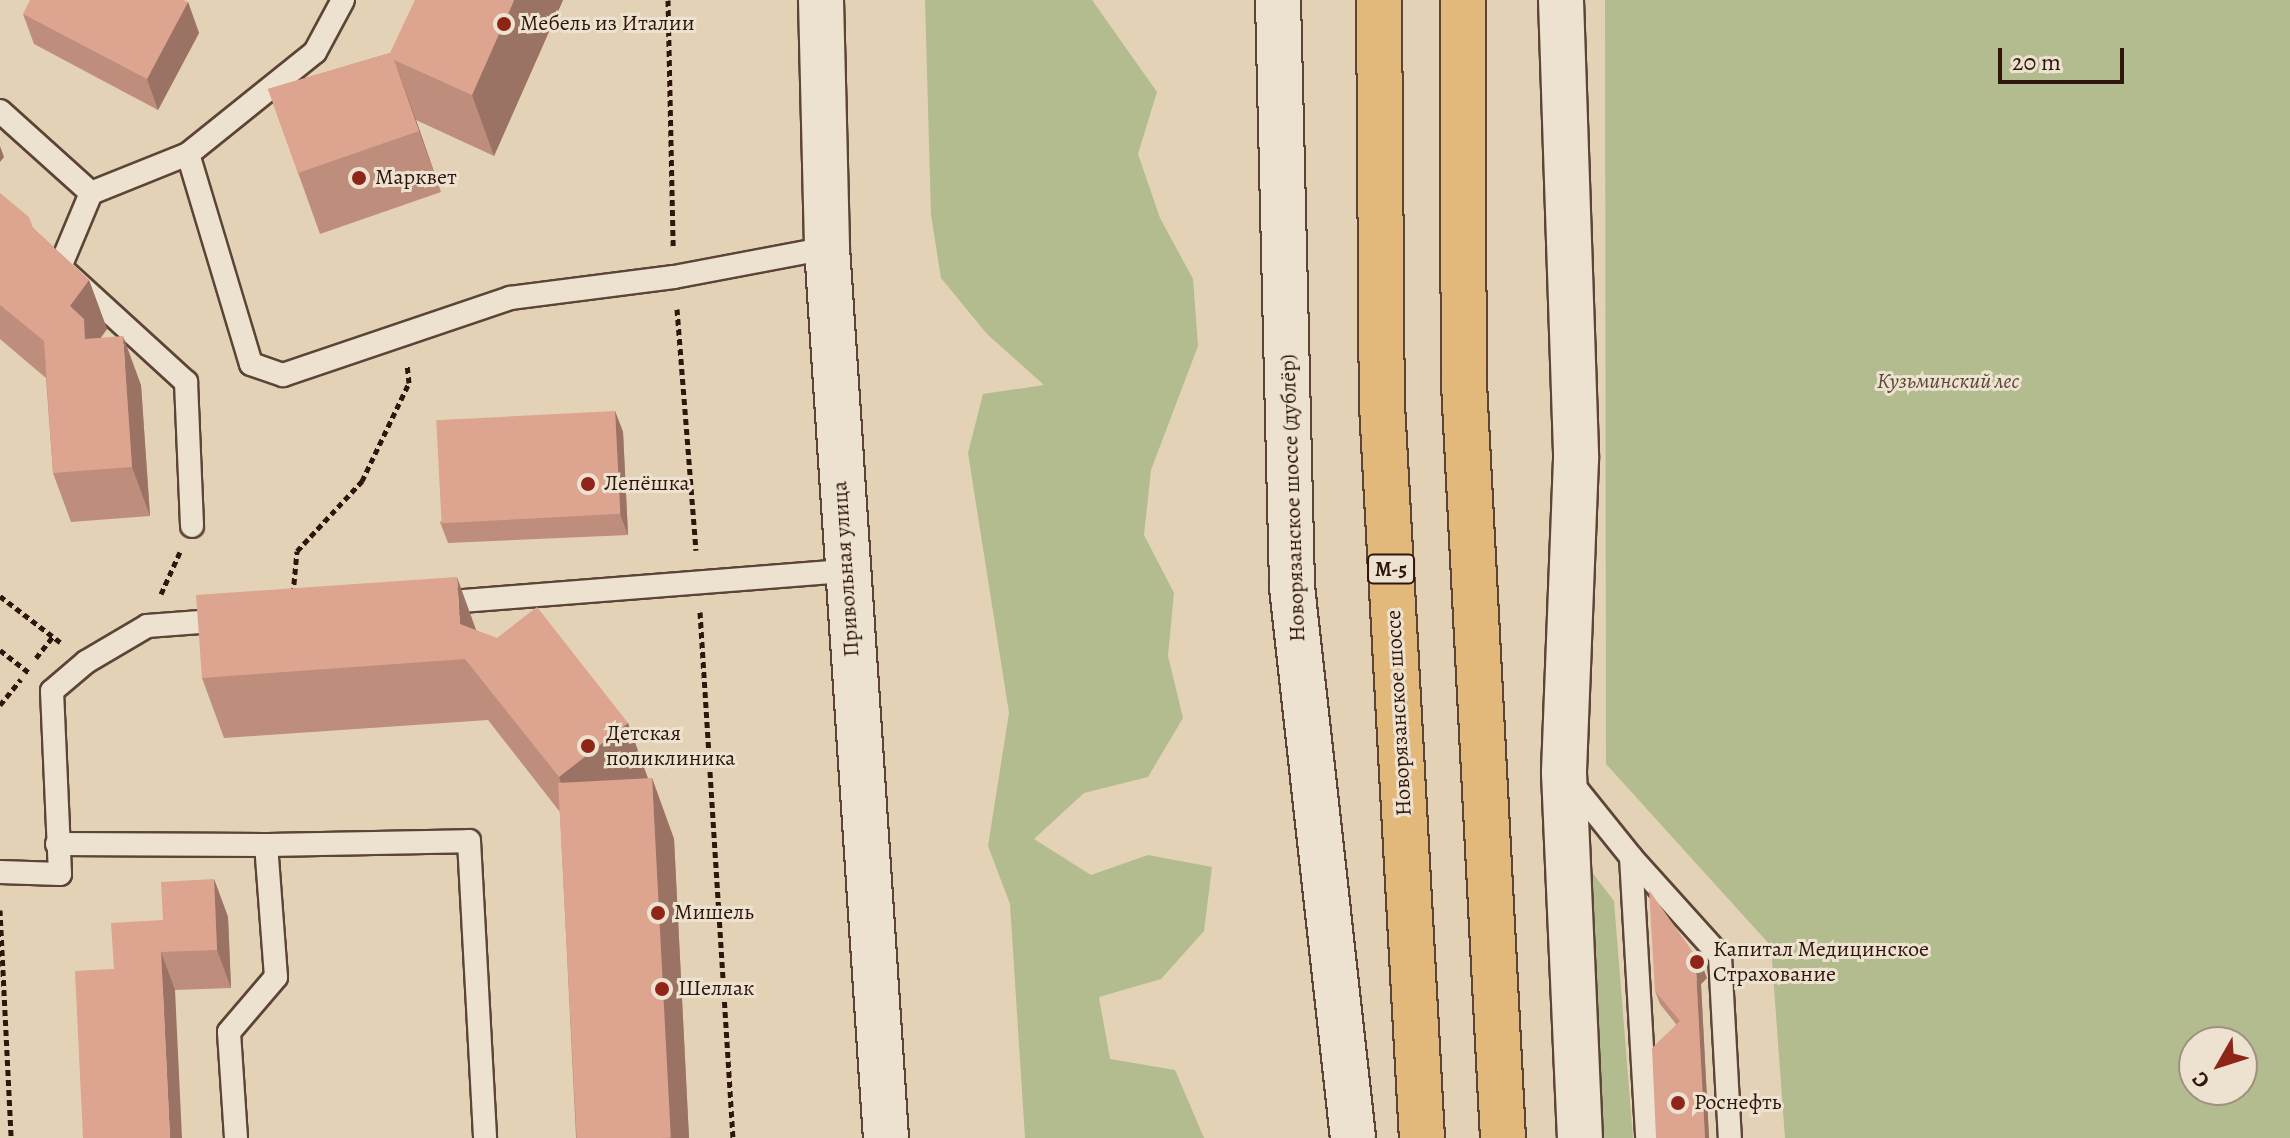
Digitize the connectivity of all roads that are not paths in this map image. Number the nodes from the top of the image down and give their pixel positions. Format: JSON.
{"nodes":[{"id":1,"x":343,"y":0,"type":"edge"},
{"id":2,"x":821,"y":0,"type":"edge"},
{"id":3,"x":1278,"y":0,"type":"edge"},
{"id":4,"x":1379,"y":0,"type":"edge"},
{"id":5,"x":1463,"y":0,"type":"edge"},
{"id":6,"x":1561,"y":0,"type":"edge"},
{"id":7,"x":0,"y":111,"type":"edge"},
{"id":8,"x":188,"y":154,"type":"junction"},
{"id":9,"x":91,"y":193,"type":"junction"},
{"id":10,"x":827,"y":248,"type":"junction"},
{"id":11,"x":192,"y":526,"type":"road end"},
{"id":12,"x":846,"y":571,"type":"junction"},
{"id":13,"x":417,"y":605,"type":"edge"},
{"id":14,"x":291,"y":615,"type":"edge"},
{"id":15,"x":1564,"y":773,"type":"junction"},
{"id":16,"x":57,"y":844,"type":"junction"},
{"id":17,"x":266,"y":845,"type":"junction"},
{"id":18,"x":1631,"y":857,"type":"junction"},
{"id":19,"x":0,"y":872,"type":"edge"},
{"id":20,"x":1724,"y":1040,"type":"junction"},
{"id":21,"x":1704,"y":1058,"type":"edge"},
{"id":22,"x":1728,"y":1093,"type":"junction"},
{"id":23,"x":1707,"y":1112,"type":"edge"},
{"id":24,"x":236,"y":1138,"type":"edge"},
{"id":25,"x":485,"y":1138,"type":"edge"},
{"id":26,"x":886,"y":1138,"type":"edge"},
{"id":27,"x":1353,"y":1138,"type":"edge"},
{"id":28,"x":1422,"y":1138,"type":"edge"},
{"id":29,"x":1503,"y":1138,"type":"edge"},
{"id":30,"x":1580,"y":1138,"type":"edge"},
{"id":31,"x":1647,"y":1138,"type":"edge"},
{"id":32,"x":1730,"y":1138,"type":"edge"}],
"edges":[{"from":1,"to":8,"type":"lane"},
{"from":2,"to":10,"type":"main road","name":"Привольная улица"},
{"from":3,"to":27,"type":"main road","name":"Новорязанское шоссе (дублёр)"},
{"from":4,"to":28,"type":"highway","name":"Новорязанское шоссе","number":"М-5"},
{"from":5,"to":29,"type":"highway"},
{"from":6,"to":15,"type":"main road"},
{"from":7,"to":9,"type":"lane"},
{"from":8,"to":9,"type":"lane"},
{"from":8,"to":10,"type":"lane"},
{"from":9,"to":11,"type":"lane"},
{"from":10,"to":12,"type":"main road","name":"Привольная улица"},
{"from":12,"to":13,"type":"lane"},
{"from":12,"to":26,"type":"main road","name":"Привольная улица"},
{"from":14,"to":16,"type":"lane"},
{"from":15,"to":18,"type":"lane"},
{"from":15,"to":30,"type":"main road"},
{"from":16,"to":17,"type":"lane"},
{"from":16,"to":19,"type":"lane"},
{"from":17,"to":24,"type":"lane"},
{"from":17,"to":25,"type":"lane"},
{"from":18,"to":20,"type":"lane"},
{"from":18,"to":31,"type":"lane"},
{"from":20,"to":21,"type":"lane"},
{"from":20,"to":22,"type":"lane"},
{"from":22,"to":23,"type":"lane"},
{"from":22,"to":32,"type":"lane"}]}
